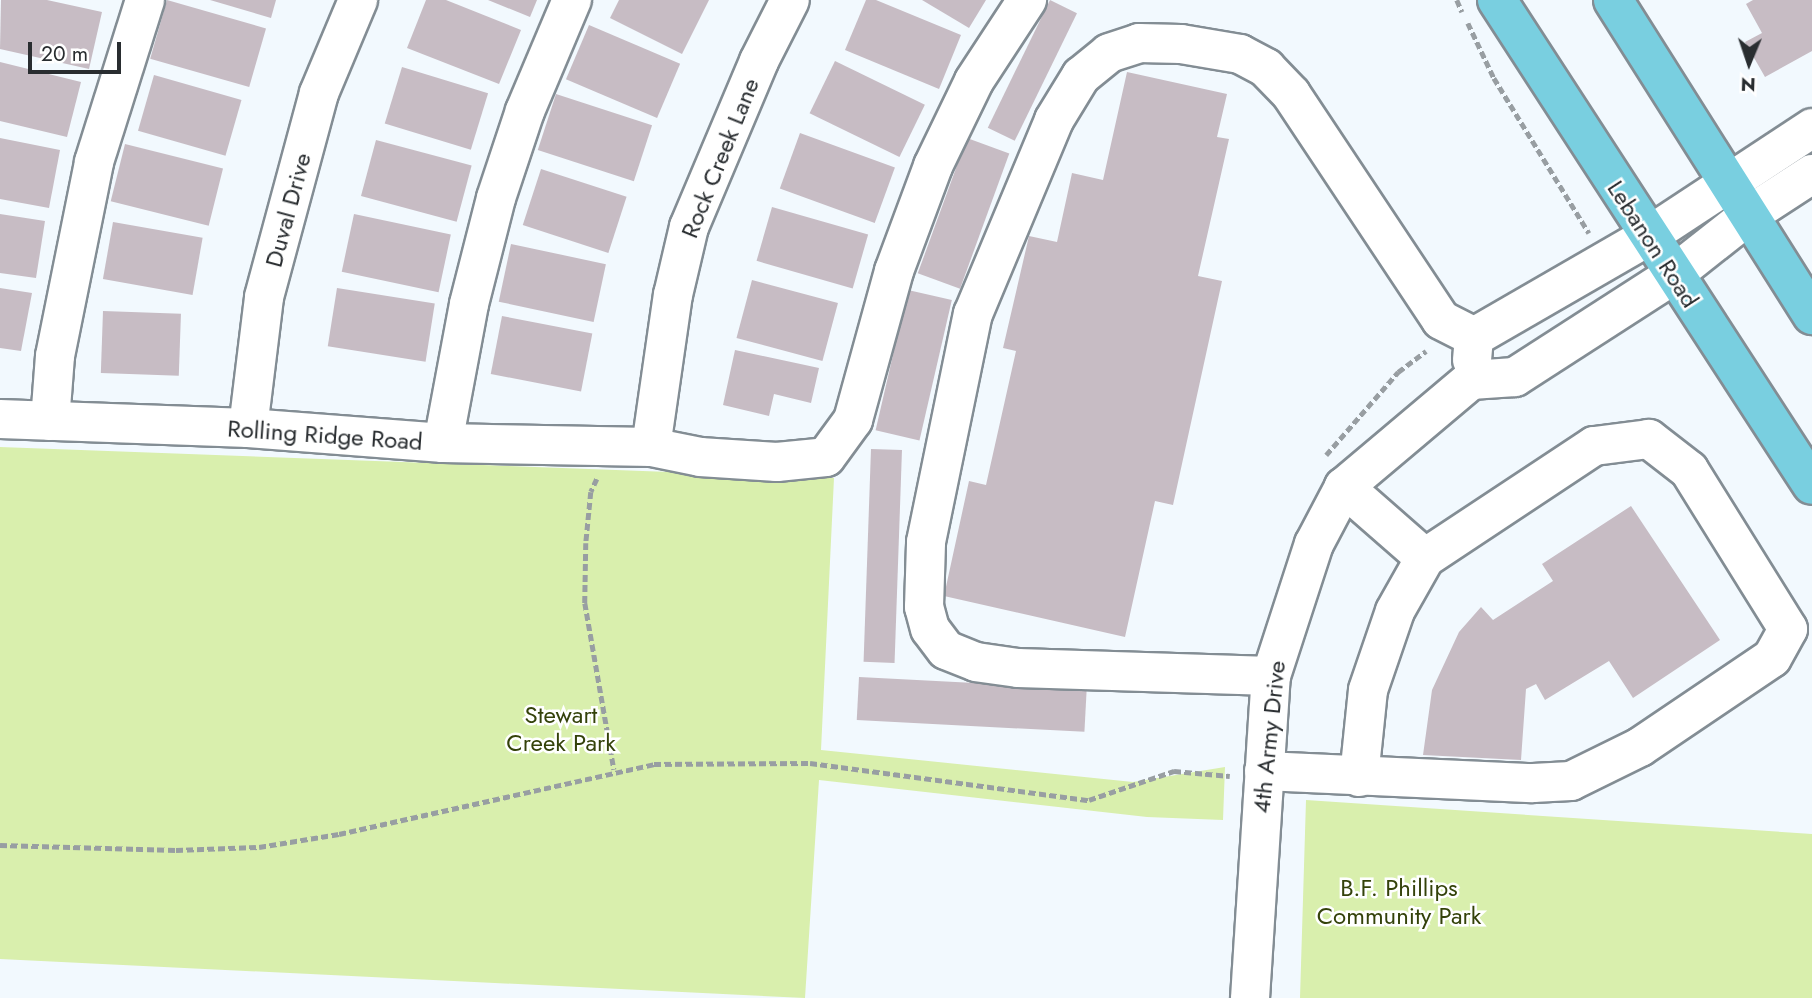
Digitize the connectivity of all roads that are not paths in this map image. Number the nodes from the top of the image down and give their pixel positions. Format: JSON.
{"nodes":[{"id":1,"x":145,"y":0,"type":"edge"},
{"id":2,"x":358,"y":0,"type":"edge"},
{"id":3,"x":572,"y":0,"type":"edge"},
{"id":4,"x":790,"y":0,"type":"edge"},
{"id":5,"x":1027,"y":0,"type":"edge"},
{"id":6,"x":1497,"y":0,"type":"edge"},
{"id":7,"x":1613,"y":0,"type":"edge"},
{"id":8,"x":1812,"y":128,"type":"edge"},
{"id":9,"x":1812,"y":174,"type":"edge"},
{"id":10,"x":1740,"y":200,"type":"junction"},
{"id":11,"x":1647,"y":237,"type":"junction"},
{"id":12,"x":1673,"y":275,"type":"junction"},
{"id":13,"x":1812,"y":314,"type":"edge"},
{"id":14,"x":1465,"y":332,"type":"junction"},
{"id":15,"x":1471,"y":380,"type":"junction"},
{"id":16,"x":0,"y":419,"type":"edge"},
{"id":17,"x":50,"y":421,"type":"junction"},
{"id":18,"x":248,"y":428,"type":"junction"},
{"id":19,"x":443,"y":443,"type":"junction"},
{"id":20,"x":651,"y":447,"type":"junction"},
{"id":21,"x":1331,"y":477,"type":"junction"},
{"id":22,"x":1812,"y":485,"type":"edge"},
{"id":23,"x":1425,"y":558,"type":"junction"},
{"id":24,"x":1271,"y":676,"type":"junction"},
{"id":25,"x":1248,"y":768,"type":"junction"},
{"id":26,"x":1359,"y":777,"type":"junction"},
{"id":27,"x":1251,"y":998,"type":"edge"}],
"edges":[{"from":1,"to":17,"type":"street"},
{"from":2,"to":18,"type":"street","name":"Duval Drive"},
{"from":3,"to":19,"type":"street"},
{"from":4,"to":20,"type":"street","name":"Rock Creek Lane"},
{"from":5,"to":20,"type":"street","name":"Rolling Ridge Road"},
{"from":6,"to":11,"type":"main road","name":"Lebanon Road"},
{"from":7,"to":10,"type":"main road"},
{"from":8,"to":10,"type":"street"},
{"from":9,"to":10,"type":"street"},
{"from":10,"to":11,"type":"street"},
{"from":10,"to":12,"type":"street"},
{"from":10,"to":13,"type":"main road"},
{"from":11,"to":12,"type":"main road","name":"Lebanon Road"},
{"from":11,"to":14,"type":"street"},
{"from":12,"to":15,"type":"street"},
{"from":12,"to":22,"type":"main road","name":"Lebanon Road"},
{"from":14,"to":15,"type":"street"},
{"from":14,"to":24,"type":"street"},
{"from":15,"to":21,"type":"street","name":"4th Army Drive"},
{"from":16,"to":17,"type":"street","name":"Rolling Ridge Road"},
{"from":17,"to":18,"type":"street","name":"Rolling Ridge Road"},
{"from":18,"to":19,"type":"street","name":"Rolling Ridge Road"},
{"from":19,"to":20,"type":"street","name":"Rolling Ridge Road"},
{"from":21,"to":23,"type":"street"},
{"from":21,"to":24,"type":"street","name":"4th Army Drive"},
{"from":23,"to":26,"type":"street"},
{"from":23,"to":26,"type":"street"},
{"from":24,"to":25,"type":"street","name":"4th Army Drive"},
{"from":25,"to":26,"type":"street"},
{"from":25,"to":27,"type":"street","name":"4th Army Drive"}]}
